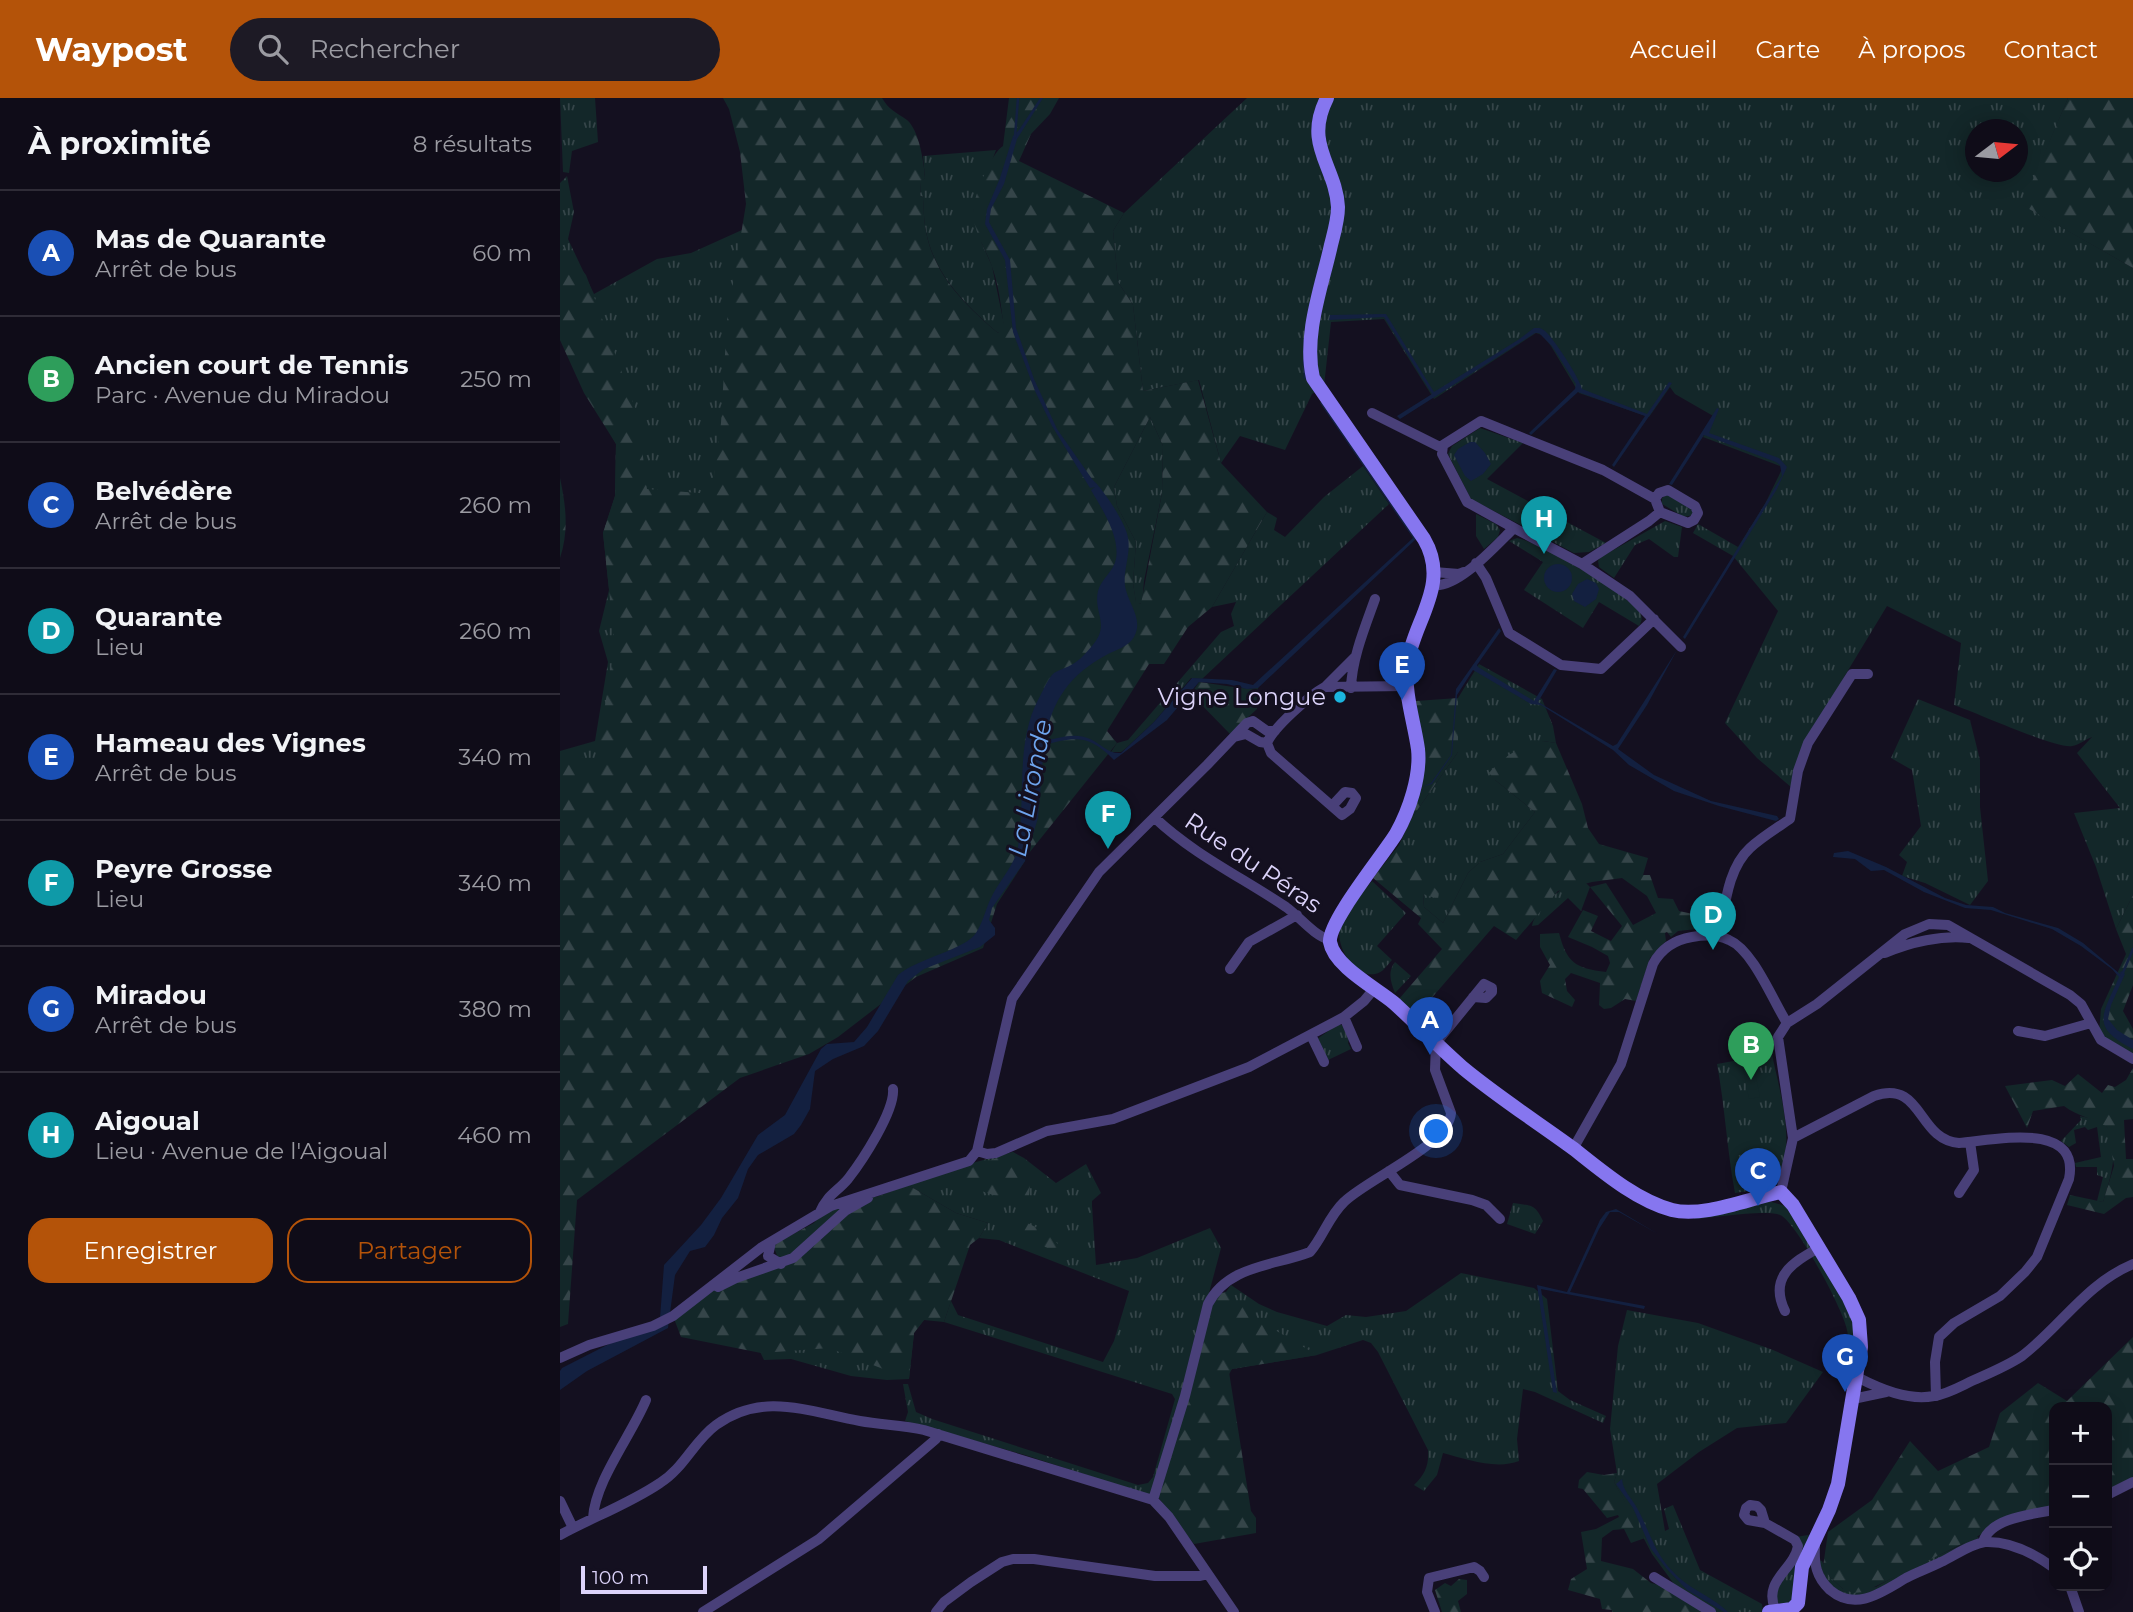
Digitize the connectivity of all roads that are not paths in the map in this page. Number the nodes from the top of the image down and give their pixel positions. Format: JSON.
{"nodes":[{"id":1,"x":1327,"y":98,"type":"edge"},
{"id":2,"x":1372,"y":413,"type":"dead end"},
{"id":3,"x":1442,"y":448,"type":"junction"},
{"id":4,"x":1655,"y":499,"type":"junction"},
{"id":5,"x":1660,"y":512,"type":"junction"},
{"id":6,"x":1514,"y":528,"type":"junction"},
{"id":7,"x":1476,"y":562,"type":"junction"},
{"id":8,"x":1582,"y":564,"type":"junction"},
{"id":9,"x":1434,"y":578,"type":"junction"},
{"id":10,"x":1375,"y":599,"type":"dead end"},
{"id":11,"x":1654,"y":619,"type":"junction"},
{"id":12,"x":1681,"y":647,"type":"dead end"},
{"id":13,"x":1356,"y":656,"type":"junction"},
{"id":14,"x":1868,"y":674,"type":"dead end"},
{"id":15,"x":1407,"y":686,"type":"junction"},
{"id":16,"x":1325,"y":687,"type":"junction"},
{"id":17,"x":1351,"y":688,"type":"junction"},
{"id":18,"x":1247,"y":728,"type":"junction"},
{"id":19,"x":1275,"y":731,"type":"junction"},
{"id":20,"x":1267,"y":743,"type":"junction"},
{"id":21,"x":1332,"y":806,"type":"dead end"},
{"id":22,"x":1155,"y":818,"type":"junction"},
{"id":23,"x":1297,"y":915,"type":"junction"},
{"id":24,"x":1719,"y":936,"type":"junction"},
{"id":25,"x":1973,"y":939,"type":"junction"},
{"id":26,"x":1330,"y":940,"type":"junction"},
{"id":27,"x":1881,"y":955,"type":"junction"},
{"id":28,"x":1230,"y":969,"type":"dead end"},
{"id":29,"x":1374,"y":989,"type":"junction"},
{"id":30,"x":1473,"y":996,"type":"dead end"},
{"id":31,"x":1344,"y":1017,"type":"junction"},
{"id":32,"x":1787,"y":1023,"type":"junction"},
{"id":33,"x":2091,"y":1023,"type":"junction"},
{"id":34,"x":2018,"y":1031,"type":"dead end"},
{"id":35,"x":1311,"y":1035,"type":"junction"},
{"id":36,"x":1436,"y":1043,"type":"junction"},
{"id":37,"x":1357,"y":1047,"type":"dead end"},
{"id":38,"x":2133,"y":1059,"type":"edge"},
{"id":39,"x":1324,"y":1062,"type":"dead end"},
{"id":40,"x":892,"y":1089,"type":"dead end"},
{"id":41,"x":1793,"y":1138,"type":"junction"},
{"id":42,"x":1970,"y":1142,"type":"junction"},
{"id":43,"x":1573,"y":1149,"type":"junction"},
{"id":44,"x":977,"y":1151,"type":"junction"},
{"id":45,"x":1389,"y":1171,"type":"junction"},
{"id":46,"x":883,"y":1189,"type":"junction"},
{"id":47,"x":1781,"y":1192,"type":"junction"},
{"id":48,"x":1959,"y":1193,"type":"dead end"},
{"id":49,"x":820,"y":1213,"type":"junction"},
{"id":50,"x":1500,"y":1219,"type":"dead end"},
{"id":51,"x":771,"y":1242,"type":"junction"},
{"id":52,"x":1820,"y":1247,"type":"junction"},
{"id":53,"x":780,"y":1264,"type":"junction"},
{"id":54,"x":2133,"y":1264,"type":"edge"},
{"id":55,"x":696,"y":1298,"type":"junction"},
{"id":56,"x":1785,"y":1311,"type":"dead end"},
{"id":57,"x":560,"y":1358,"type":"edge"},
{"id":58,"x":1857,"y":1377,"type":"junction"},
{"id":59,"x":1890,"y":1392,"type":"junction"},
{"id":60,"x":1936,"y":1396,"type":"junction"},
{"id":61,"x":1853,"y":1399,"type":"junction"},
{"id":62,"x":646,"y":1400,"type":"dead end"},
{"id":63,"x":938,"y":1434,"type":"junction"},
{"id":64,"x":2133,"y":1482,"type":"edge"},
{"id":65,"x":2112,"y":1492,"type":"edge"},
{"id":66,"x":1153,"y":1500,"type":"junction"},
{"id":67,"x":560,"y":1501,"type":"edge"},
{"id":68,"x":2049,"y":1511,"type":"edge"},
{"id":69,"x":593,"y":1518,"type":"junction"},
{"id":70,"x":1765,"y":1522,"type":"dead end"},
{"id":71,"x":573,"y":1528,"type":"junction"},
{"id":72,"x":560,"y":1535,"type":"edge"},
{"id":73,"x":1813,"y":1542,"type":"junction"},
{"id":74,"x":1983,"y":1542,"type":"junction"},
{"id":75,"x":2049,"y":1565,"type":"edge"},
{"id":76,"x":1208,"y":1574,"type":"junction"},
{"id":77,"x":1800,"y":1576,"type":"junction"},
{"id":78,"x":1485,"y":1577,"type":"dead end"},
{"id":79,"x":1654,"y":1577,"type":"dead end"},
{"id":80,"x":1823,"y":1581,"type":"junction"},
{"id":81,"x":2072,"y":1591,"type":"edge"},
{"id":82,"x":1798,"y":1607,"type":"edge"},
{"id":83,"x":1772,"y":1611,"type":"edge"},
{"id":84,"x":704,"y":1612,"type":"edge"},
{"id":85,"x":936,"y":1612,"type":"edge"},
{"id":86,"x":1234,"y":1612,"type":"edge"},
{"id":87,"x":1435,"y":1612,"type":"edge"},
{"id":88,"x":1711,"y":1612,"type":"edge"},
{"id":89,"x":2079,"y":1612,"type":"edge"}],
"edges":[{"from":1,"to":9,"type":"street"},
{"from":2,"to":3,"type":"street"},
{"from":3,"to":4,"type":"street"},
{"from":3,"to":6,"type":"street"},
{"from":4,"to":5,"type":"street"},
{"from":4,"to":5,"type":"street"},
{"from":5,"to":8,"type":"street"},
{"from":6,"to":7,"type":"street"},
{"from":6,"to":8,"type":"street"},
{"from":7,"to":9,"type":"street"},
{"from":7,"to":11,"type":"street"},
{"from":8,"to":11,"type":"street"},
{"from":9,"to":15,"type":"street"},
{"from":10,"to":13,"type":"street"},
{"from":11,"to":12,"type":"street"},
{"from":13,"to":16,"type":"street"},
{"from":13,"to":17,"type":"street"},
{"from":14,"to":24,"type":"street"},
{"from":15,"to":17,"type":"street"},
{"from":15,"to":26,"type":"street"},
{"from":16,"to":17,"type":"street"},
{"from":16,"to":19,"type":"street"},
{"from":18,"to":19,"type":"street"},
{"from":18,"to":20,"type":"street"},
{"from":18,"to":22,"type":"street"},
{"from":19,"to":20,"type":"street"},
{"from":20,"to":21,"type":"street"},
{"from":22,"to":23,"type":"street","name":"Rue du Péras"},
{"from":22,"to":44,"type":"street"},
{"from":23,"to":26,"type":"street","name":"Rue du Péras"},
{"from":23,"to":28,"type":"street"},
{"from":24,"to":32,"type":"street"},
{"from":24,"to":43,"type":"street"},
{"from":25,"to":27,"type":"street"},
{"from":25,"to":27,"type":"street"},
{"from":25,"to":33,"type":"street"},
{"from":26,"to":29,"type":"street"},
{"from":27,"to":32,"type":"street"},
{"from":29,"to":31,"type":"street"},
{"from":29,"to":36,"type":"street"},
{"from":30,"to":36,"type":"street"},
{"from":31,"to":35,"type":"street"},
{"from":31,"to":37,"type":"street"},
{"from":32,"to":41,"type":"street"},
{"from":33,"to":34,"type":"street"},
{"from":33,"to":38,"type":"street"},
{"from":35,"to":39,"type":"street"},
{"from":35,"to":44,"type":"street"},
{"from":36,"to":43,"type":"street"},
{"from":36,"to":45,"type":"street"},
{"from":40,"to":49,"type":"street"},
{"from":41,"to":42,"type":"street"},
{"from":41,"to":47,"type":"street"},
{"from":42,"to":48,"type":"street"},
{"from":42,"to":60,"type":"street"},
{"from":43,"to":47,"type":"street"},
{"from":44,"to":46,"type":"street"},
{"from":45,"to":50,"type":"street"},
{"from":45,"to":66,"type":"street"},
{"from":46,"to":49,"type":"street"},
{"from":46,"to":53,"type":"street"},
{"from":47,"to":52,"type":"street"},
{"from":49,"to":51,"type":"street"},
{"from":51,"to":53,"type":"street"},
{"from":51,"to":55,"type":"street"},
{"from":52,"to":56,"type":"street"},
{"from":52,"to":58,"type":"street"},
{"from":53,"to":55,"type":"street"},
{"from":54,"to":60,"type":"street"},
{"from":55,"to":57,"type":"street"},
{"from":58,"to":59,"type":"street"},
{"from":58,"to":61,"type":"street"},
{"from":59,"to":60,"type":"street"},
{"from":59,"to":61,"type":"street"},
{"from":61,"to":73,"type":"street"},
{"from":62,"to":69,"type":"street"},
{"from":63,"to":66,"type":"street"},
{"from":63,"to":69,"type":"street"},
{"from":63,"to":84,"type":"street"},
{"from":64,"to":65,"type":"street"},
{"from":66,"to":76,"type":"street"},
{"from":67,"to":71,"type":"street"},
{"from":68,"to":74,"type":"street"},
{"from":69,"to":71,"type":"street"},
{"from":70,"to":83,"type":"street"},
{"from":71,"to":72,"type":"street"},
{"from":73,"to":77,"type":"street"},
{"from":73,"to":80,"type":"street"},
{"from":74,"to":75,"type":"street"},
{"from":74,"to":80,"type":"street"},
{"from":76,"to":85,"type":"street"},
{"from":76,"to":86,"type":"street"},
{"from":77,"to":80,"type":"street"},
{"from":77,"to":82,"type":"street"},
{"from":78,"to":87,"type":"street"},
{"from":79,"to":88,"type":"street"},
{"from":81,"to":89,"type":"street"},
{"from":82,"to":83,"type":"street"}]}
